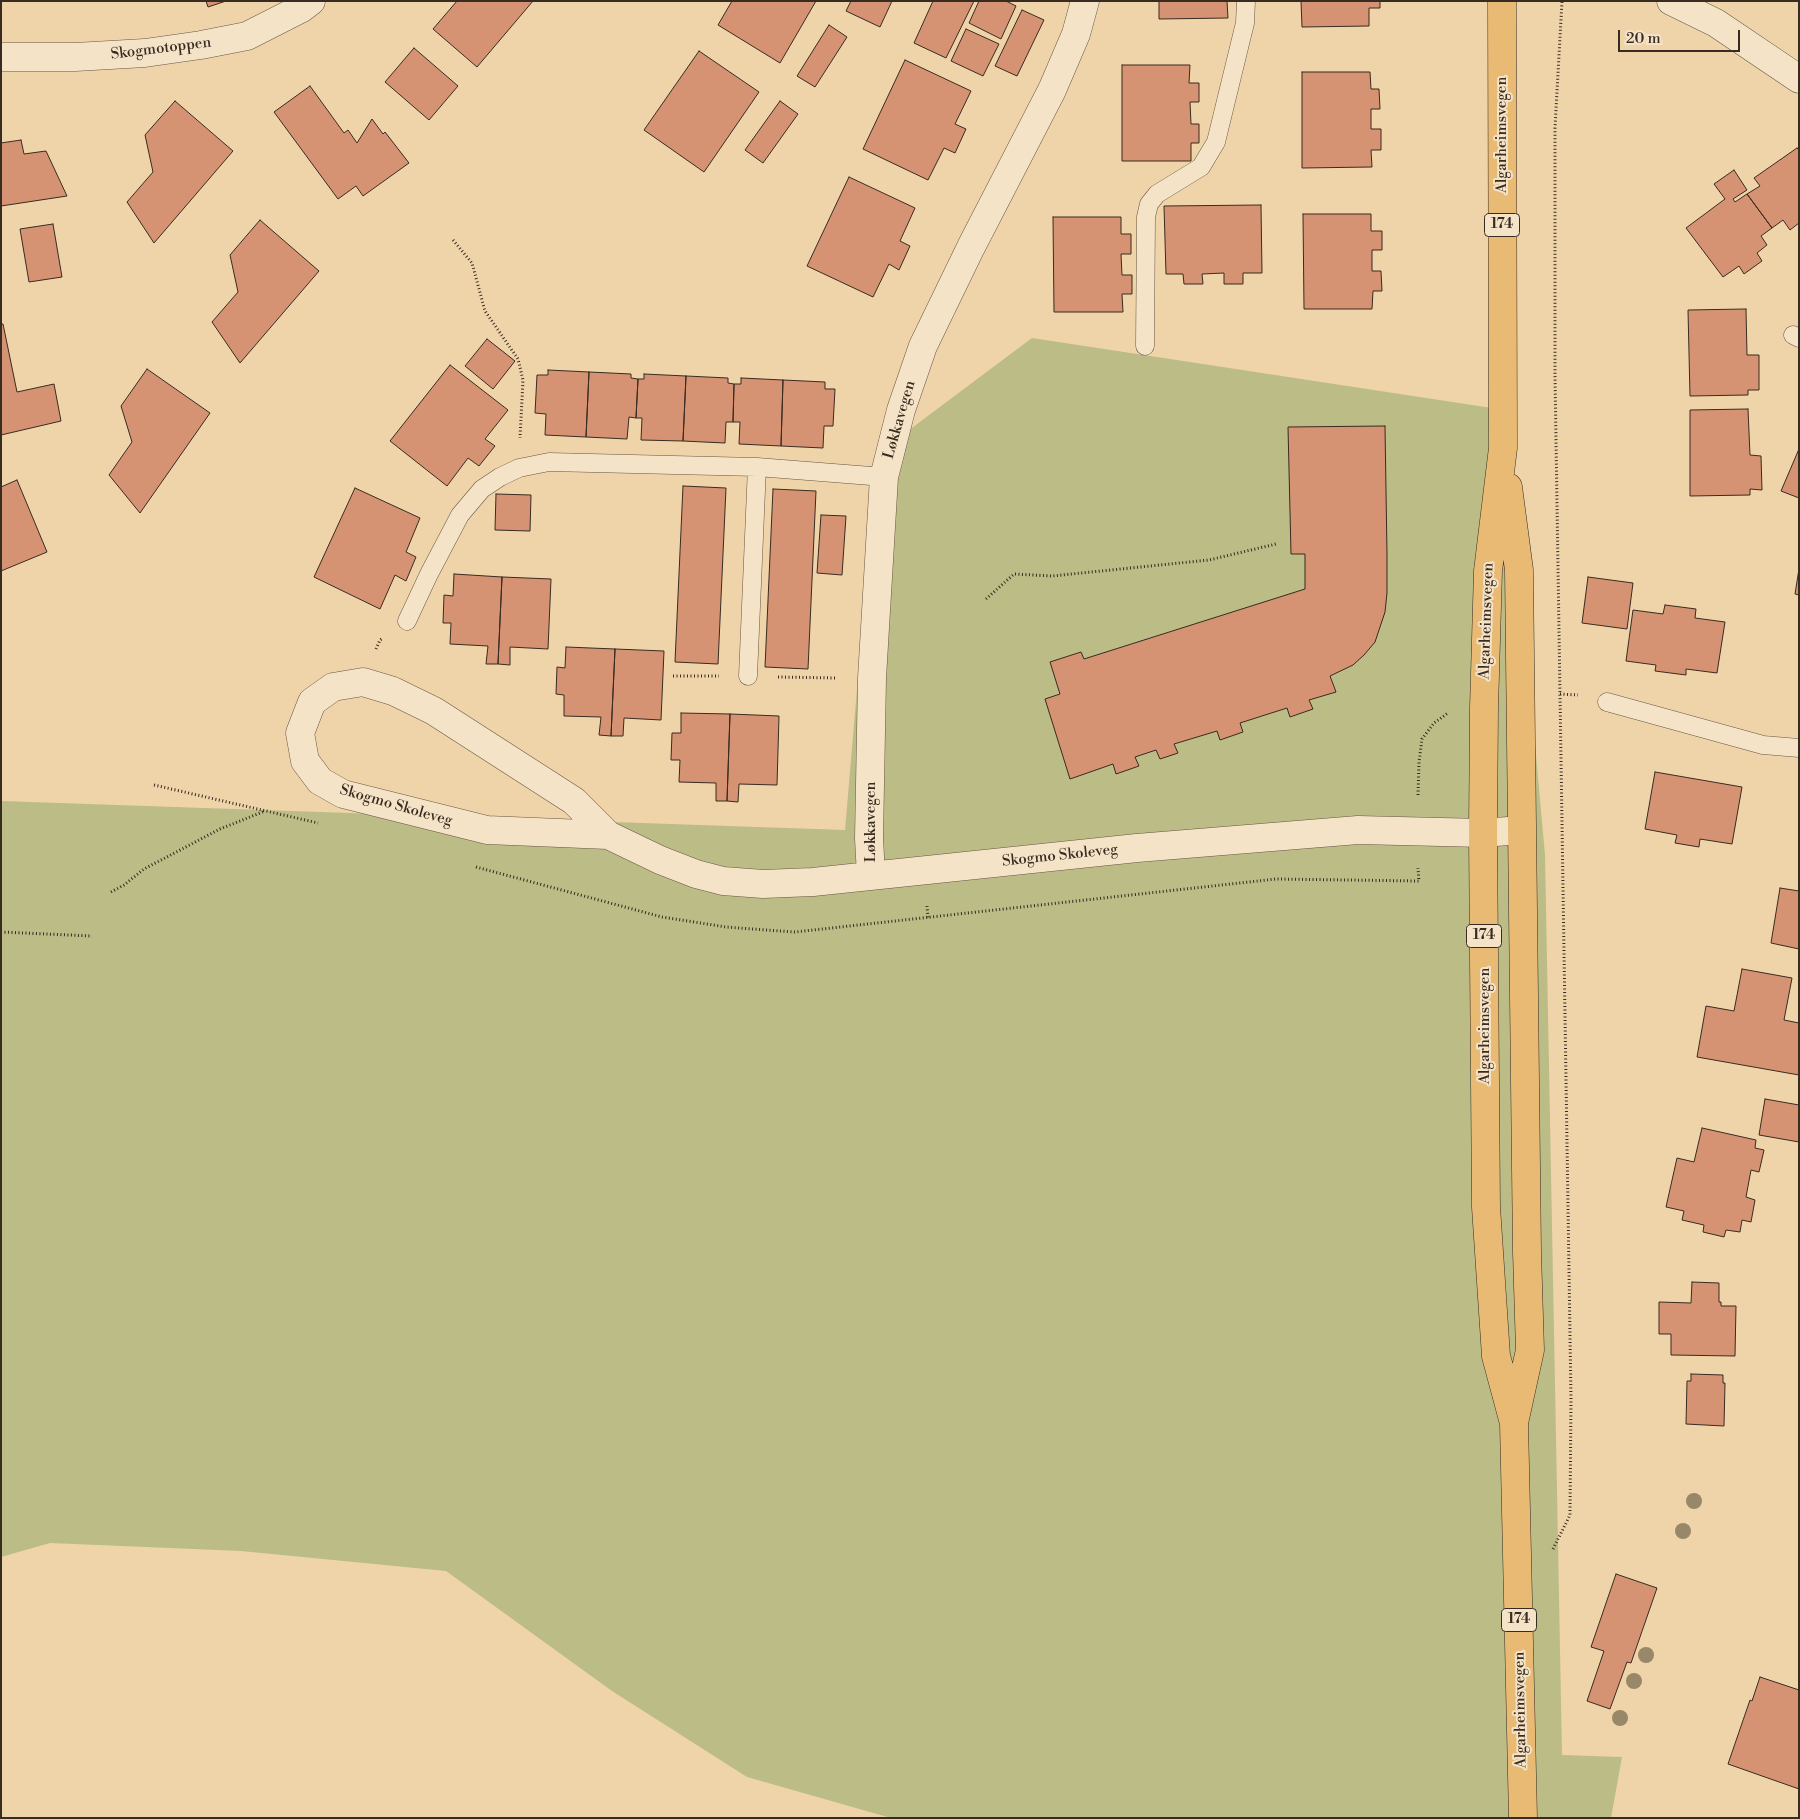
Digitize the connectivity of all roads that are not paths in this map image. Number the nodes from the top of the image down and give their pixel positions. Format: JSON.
{"nodes":[{"id":1,"x":311,"y":1,"type":"edge"},
{"id":2,"x":1085,"y":1,"type":"edge"},
{"id":3,"x":1246,"y":1,"type":"edge"},
{"id":4,"x":1502,"y":1,"type":"edge"},
{"id":5,"x":1671,"y":1,"type":"edge"},
{"id":6,"x":1,"y":57,"type":"edge"},
{"id":7,"x":1797,"y":73,"type":"edge"},
{"id":8,"x":1145,"y":346,"type":"dead end"},
{"id":9,"x":1503,"y":448,"type":"junction"},
{"id":10,"x":757,"y":467,"type":"junction"},
{"id":11,"x":884,"y":477,"type":"junction"},
{"id":12,"x":407,"y":621,"type":"dead end"},
{"id":13,"x":748,"y":676,"type":"dead end"},
{"id":14,"x":1607,"y":702,"type":"dead end"},
{"id":15,"x":1799,"y":748,"type":"edge"},
{"id":16,"x":1522,"y":830,"type":"junction"},
{"id":17,"x":1483,"y":833,"type":"junction"},
{"id":18,"x":608,"y":835,"type":"junction"},
{"id":19,"x":871,"y":876,"type":"junction"},
{"id":20,"x":1514,"y":1423,"type":"junction"},
{"id":21,"x":1523,"y":1818,"type":"edge"}],
"edges":[{"from":1,"to":6,"type":"street","name":"Skogmotoppen"},
{"from":2,"to":11,"type":"street","name":"Løkkavegen"},
{"from":3,"to":8,"type":"lane"},
{"from":4,"to":9,"type":"main road","name":"Algarheimsvegen","number":"174"},
{"from":5,"to":7,"type":"street"},
{"from":9,"to":16,"type":"main road","name":"Algarheimsvegen","number":"174"},
{"from":9,"to":17,"type":"main road","name":"Algarheimsvegen","number":"174"},
{"from":10,"to":11,"type":"lane"},
{"from":10,"to":12,"type":"lane"},
{"from":10,"to":13,"type":"lane"},
{"from":11,"to":19,"type":"street","name":"Løkkavegen"},
{"from":14,"to":15,"type":"lane"},
{"from":16,"to":17,"type":"street","name":"Skogmo Skoleveg"},
{"from":16,"to":20,"type":"main road","name":"Algarheimsvegen","number":"174"},
{"from":17,"to":19,"type":"street","name":"Skogmo Skoleveg"},
{"from":17,"to":20,"type":"main road","name":"Algarheimsvegen","number":"174"},
{"from":18,"to":18,"type":"street","name":"Skogmo Skoleveg"},
{"from":18,"to":19,"type":"street","name":"Skogmo Skoleveg"},
{"from":20,"to":21,"type":"main road","name":"Algarheimsvegen","number":"174"}]}
